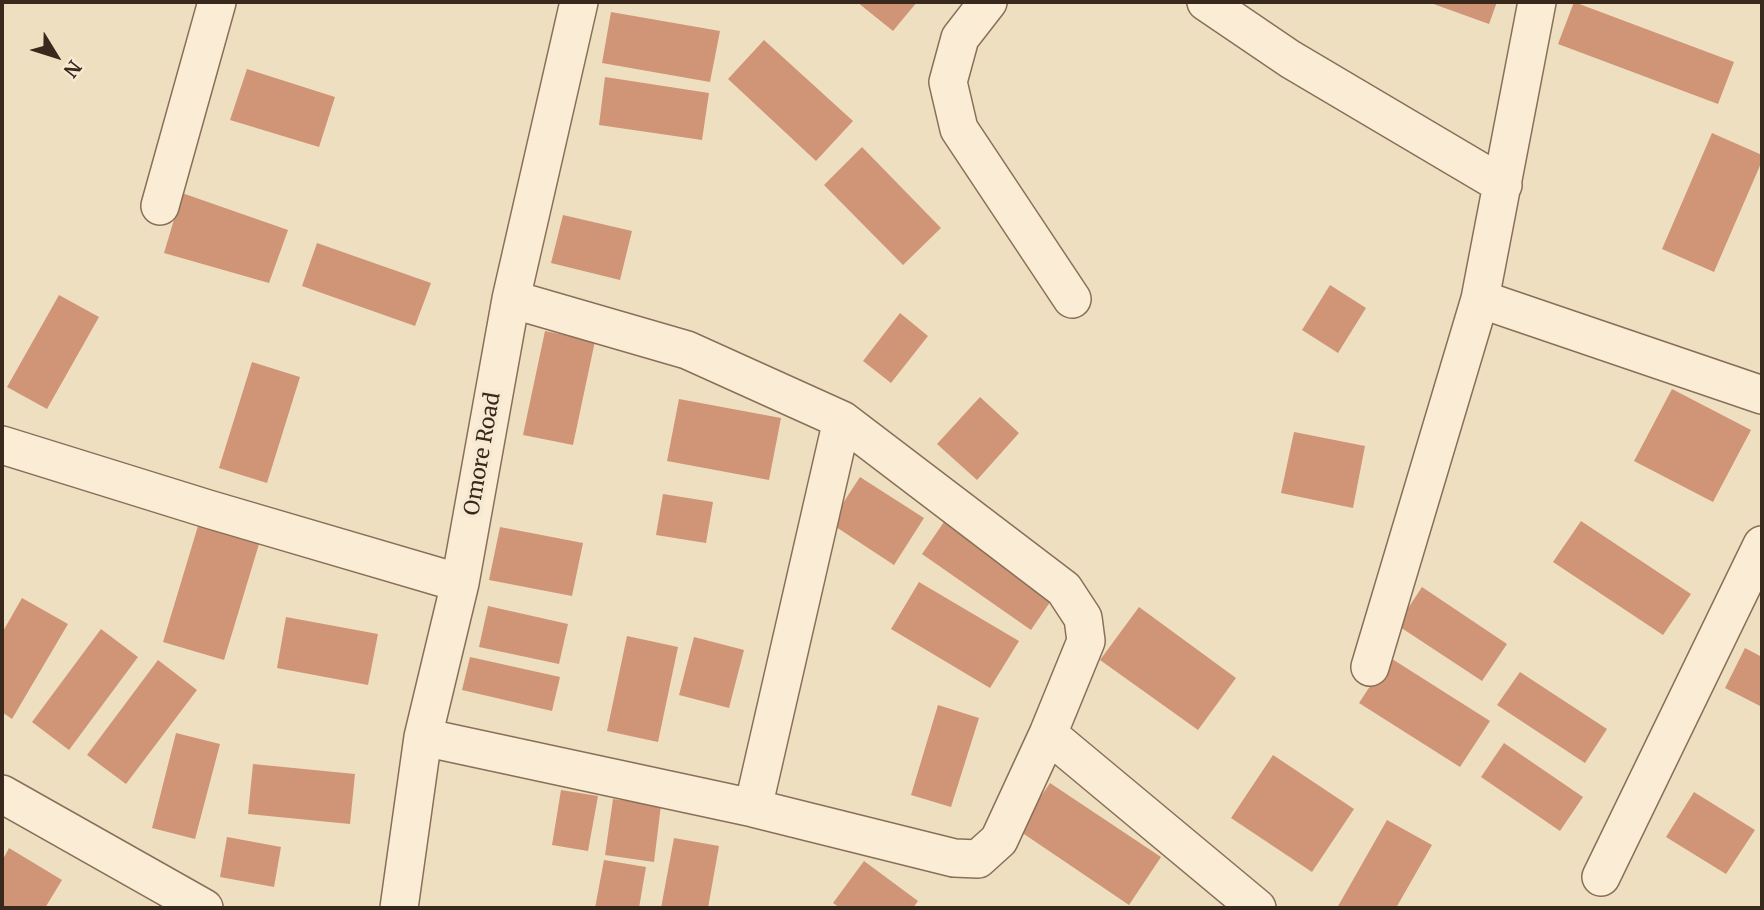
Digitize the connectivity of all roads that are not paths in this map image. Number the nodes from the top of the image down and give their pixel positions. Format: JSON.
{"nodes":[{"id":1,"x":217,"y":2,"type":"edge"},
{"id":2,"x":579,"y":2,"type":"edge"},
{"id":3,"x":988,"y":2,"type":"edge"},
{"id":4,"x":1206,"y":2,"type":"edge"},
{"id":5,"x":1537,"y":2,"type":"edge"},
{"id":6,"x":1503,"y":185,"type":"junction"},
{"id":7,"x":160,"y":206,"type":"dead end"},
{"id":8,"x":511,"y":299,"type":"junction"},
{"id":9,"x":1072,"y":299,"type":"dead end"},
{"id":10,"x":1480,"y":299,"type":"junction"},
{"id":11,"x":1762,"y":395,"type":"edge"},
{"id":12,"x":842,"y":421,"type":"junction"},
{"id":13,"x":2,"y":445,"type":"edge"},
{"id":14,"x":1762,"y":545,"type":"edge"},
{"id":15,"x":460,"y":583,"type":"junction"},
{"id":16,"x":1370,"y":667,"type":"dead end"},
{"id":17,"x":1048,"y":734,"type":"junction"},
{"id":18,"x":423,"y":737,"type":"junction"},
{"id":19,"x":2,"y":794,"type":"edge"},
{"id":20,"x":753,"y":808,"type":"junction"},
{"id":21,"x":1601,"y":877,"type":"dead end"},
{"id":22,"x":204,"y":908,"type":"edge"},
{"id":23,"x":400,"y":908,"type":"edge"},
{"id":24,"x":1257,"y":908,"type":"edge"}],
"edges":[{"from":1,"to":7,"type":"street"},
{"from":2,"to":8,"type":"street","name":"Omore Road"},
{"from":3,"to":9,"type":"street"},
{"from":4,"to":6,"type":"street"},
{"from":5,"to":6,"type":"street"},
{"from":6,"to":10,"type":"street"},
{"from":8,"to":12,"type":"street"},
{"from":8,"to":15,"type":"street","name":"Omore Road"},
{"from":10,"to":11,"type":"street"},
{"from":10,"to":16,"type":"street"},
{"from":12,"to":17,"type":"street"},
{"from":12,"to":20,"type":"street"},
{"from":13,"to":15,"type":"street"},
{"from":14,"to":21,"type":"street"},
{"from":15,"to":18,"type":"street","name":"Omore Road"},
{"from":17,"to":20,"type":"street"},
{"from":17,"to":24,"type":"street"},
{"from":18,"to":20,"type":"street"},
{"from":18,"to":23,"type":"street","name":"Omore Road"},
{"from":19,"to":22,"type":"street"}]}
